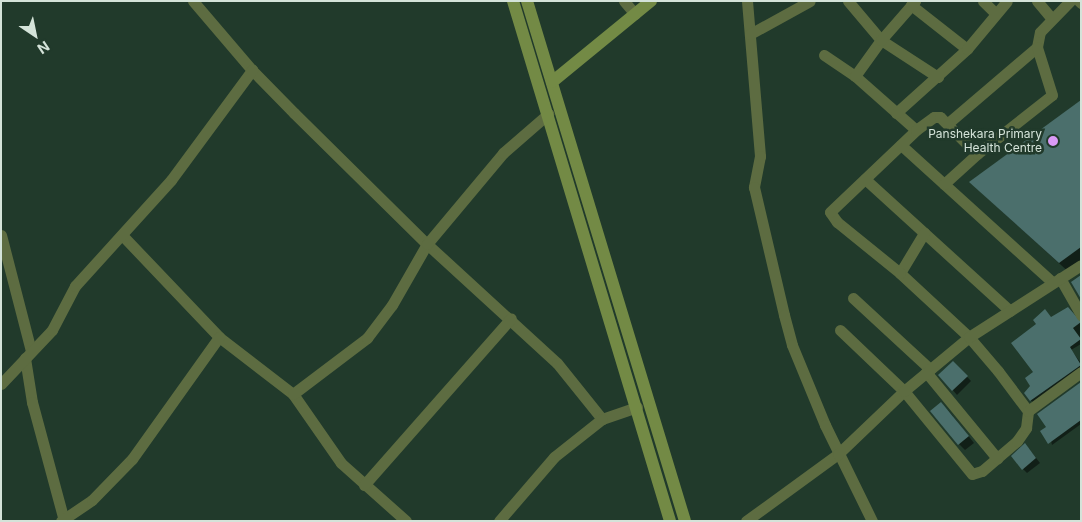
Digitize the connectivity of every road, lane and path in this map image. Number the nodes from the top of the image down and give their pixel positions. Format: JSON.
{"nodes":[{"id":1,"x":193,"y":1,"type":"edge"},
{"id":2,"x":513,"y":1,"type":"edge"},
{"id":3,"x":527,"y":1,"type":"edge"},
{"id":4,"x":624,"y":1,"type":"edge"},
{"id":5,"x":651,"y":1,"type":"edge"},
{"id":6,"x":748,"y":1,"type":"edge"},
{"id":7,"x":810,"y":1,"type":"edge"},
{"id":8,"x":848,"y":1,"type":"edge"},
{"id":9,"x":983,"y":1,"type":"edge"},
{"id":10,"x":1008,"y":1,"type":"edge"},
{"id":11,"x":1037,"y":1,"type":"edge"},
{"id":12,"x":1070,"y":1,"type":"edge"},
{"id":13,"x":913,"y":3,"type":"edge"},
{"id":14,"x":635,"y":14,"type":"junction"},
{"id":15,"x":996,"y":14,"type":"junction"},
{"id":16,"x":1052,"y":20,"type":"junction"},
{"id":17,"x":750,"y":34,"type":"junction"},
{"id":18,"x":881,"y":40,"type":"junction"},
{"id":19,"x":1037,"y":47,"type":"junction"},
{"id":20,"x":967,"y":49,"type":"junction"},
{"id":21,"x":824,"y":55,"type":"dead end"},
{"id":22,"x":252,"y":70,"type":"junction"},
{"id":23,"x":855,"y":76,"type":"junction"},
{"id":24,"x":938,"y":77,"type":"junction"},
{"id":25,"x":552,"y":82,"type":"junction"},
{"id":26,"x":896,"y":113,"type":"junction"},
{"id":27,"x":548,"y":114,"type":"junction"},
{"id":28,"x":947,"y":124,"type":"junction"},
{"id":29,"x":916,"y":130,"type":"junction"},
{"id":30,"x":901,"y":145,"type":"junction"},
{"id":31,"x":977,"y":154,"type":"junction"},
{"id":32,"x":865,"y":179,"type":"junction"},
{"id":33,"x":944,"y":184,"type":"junction"},
{"id":34,"x":924,"y":233,"type":"junction"},
{"id":35,"x":122,"y":235,"type":"junction"},
{"id":36,"x":2,"y":241,"type":"edge"},
{"id":37,"x":427,"y":244,"type":"junction"},
{"id":38,"x":1081,"y":265,"type":"edge"},
{"id":39,"x":900,"y":273,"type":"junction"},
{"id":40,"x":1056,"y":280,"type":"junction"},
{"id":41,"x":853,"y":298,"type":"dead end"},
{"id":42,"x":1010,"y":311,"type":"junction"},
{"id":43,"x":1081,"y":315,"type":"edge"},
{"id":44,"x":511,"y":318,"type":"junction"},
{"id":45,"x":840,"y":330,"type":"dead end"},
{"id":46,"x":219,"y":337,"type":"junction"},
{"id":47,"x":969,"y":337,"type":"junction"},
{"id":48,"x":28,"y":355,"type":"junction"},
{"id":49,"x":928,"y":370,"type":"junction"},
{"id":50,"x":1081,"y":372,"type":"edge"},
{"id":51,"x":1,"y":384,"type":"edge"},
{"id":52,"x":904,"y":391,"type":"junction"},
{"id":53,"x":293,"y":394,"type":"junction"},
{"id":54,"x":637,"y":407,"type":"junction"},
{"id":55,"x":1028,"y":411,"type":"junction"},
{"id":56,"x":602,"y":419,"type":"junction"},
{"id":57,"x":838,"y":454,"type":"junction"},
{"id":58,"x":996,"y":458,"type":"junction"},
{"id":59,"x":364,"y":485,"type":"junction"},
{"id":60,"x":63,"y":520,"type":"edge"},
{"id":61,"x":406,"y":521,"type":"edge"},
{"id":62,"x":499,"y":521,"type":"edge"},
{"id":63,"x":670,"y":521,"type":"edge"},
{"id":64,"x":685,"y":521,"type":"edge"},
{"id":65,"x":746,"y":521,"type":"edge"},
{"id":66,"x":872,"y":521,"type":"edge"}],
"edges":[{"from":1,"to":22,"type":"street"},
{"from":2,"to":27,"type":"street"},
{"from":3,"to":25,"type":"street"},
{"from":4,"to":14,"type":"street"},
{"from":5,"to":14,"type":"street"},
{"from":6,"to":17,"type":"street"},
{"from":7,"to":17,"type":"street"},
{"from":8,"to":18,"type":"street"},
{"from":9,"to":15,"type":"street"},
{"from":10,"to":15,"type":"street"},
{"from":11,"to":16,"type":"street"},
{"from":12,"to":16,"type":"street"},
{"from":13,"to":18,"type":"street"},
{"from":13,"to":20,"type":"street"},
{"from":14,"to":25,"type":"street"},
{"from":15,"to":20,"type":"street"},
{"from":16,"to":19,"type":"street"},
{"from":17,"to":57,"type":"street"},
{"from":18,"to":23,"type":"street"},
{"from":18,"to":24,"type":"street"},
{"from":19,"to":28,"type":"street"},
{"from":19,"to":31,"type":"street"},
{"from":20,"to":24,"type":"street"},
{"from":21,"to":23,"type":"street"},
{"from":22,"to":35,"type":"street"},
{"from":22,"to":37,"type":"street"},
{"from":23,"to":26,"type":"street"},
{"from":24,"to":26,"type":"street"},
{"from":25,"to":64,"type":"street"},
{"from":26,"to":29,"type":"street"},
{"from":27,"to":37,"type":"street"},
{"from":27,"to":54,"type":"street"},
{"from":28,"to":29,"type":"street"},
{"from":28,"to":31,"type":"street"},
{"from":29,"to":30,"type":"street"},
{"from":30,"to":32,"type":"street"},
{"from":30,"to":33,"type":"street"},
{"from":31,"to":33,"type":"street"},
{"from":32,"to":34,"type":"street"},
{"from":32,"to":39,"type":"street"},
{"from":33,"to":40,"type":"street"},
{"from":34,"to":39,"type":"street"},
{"from":34,"to":42,"type":"street"},
{"from":35,"to":46,"type":"street"},
{"from":35,"to":48,"type":"street"},
{"from":36,"to":48,"type":"street"},
{"from":37,"to":44,"type":"street"},
{"from":37,"to":53,"type":"street"},
{"from":38,"to":40,"type":"street"},
{"from":39,"to":47,"type":"street"},
{"from":40,"to":42,"type":"street"},
{"from":40,"to":43,"type":"street"},
{"from":41,"to":49,"type":"street"},
{"from":42,"to":47,"type":"street"},
{"from":44,"to":56,"type":"street"},
{"from":44,"to":59,"type":"street"},
{"from":45,"to":52,"type":"street"},
{"from":46,"to":53,"type":"street"},
{"from":46,"to":60,"type":"street"},
{"from":47,"to":49,"type":"street"},
{"from":47,"to":55,"type":"street"},
{"from":48,"to":51,"type":"street"},
{"from":48,"to":60,"type":"street"},
{"from":49,"to":52,"type":"street"},
{"from":49,"to":58,"type":"street"},
{"from":50,"to":55,"type":"street"},
{"from":52,"to":57,"type":"street"},
{"from":52,"to":58,"type":"street"},
{"from":53,"to":59,"type":"street"},
{"from":54,"to":56,"type":"street"},
{"from":54,"to":63,"type":"street"},
{"from":55,"to":58,"type":"street"},
{"from":56,"to":62,"type":"street"},
{"from":57,"to":65,"type":"street"},
{"from":57,"to":66,"type":"street"},
{"from":59,"to":61,"type":"street"}]}
